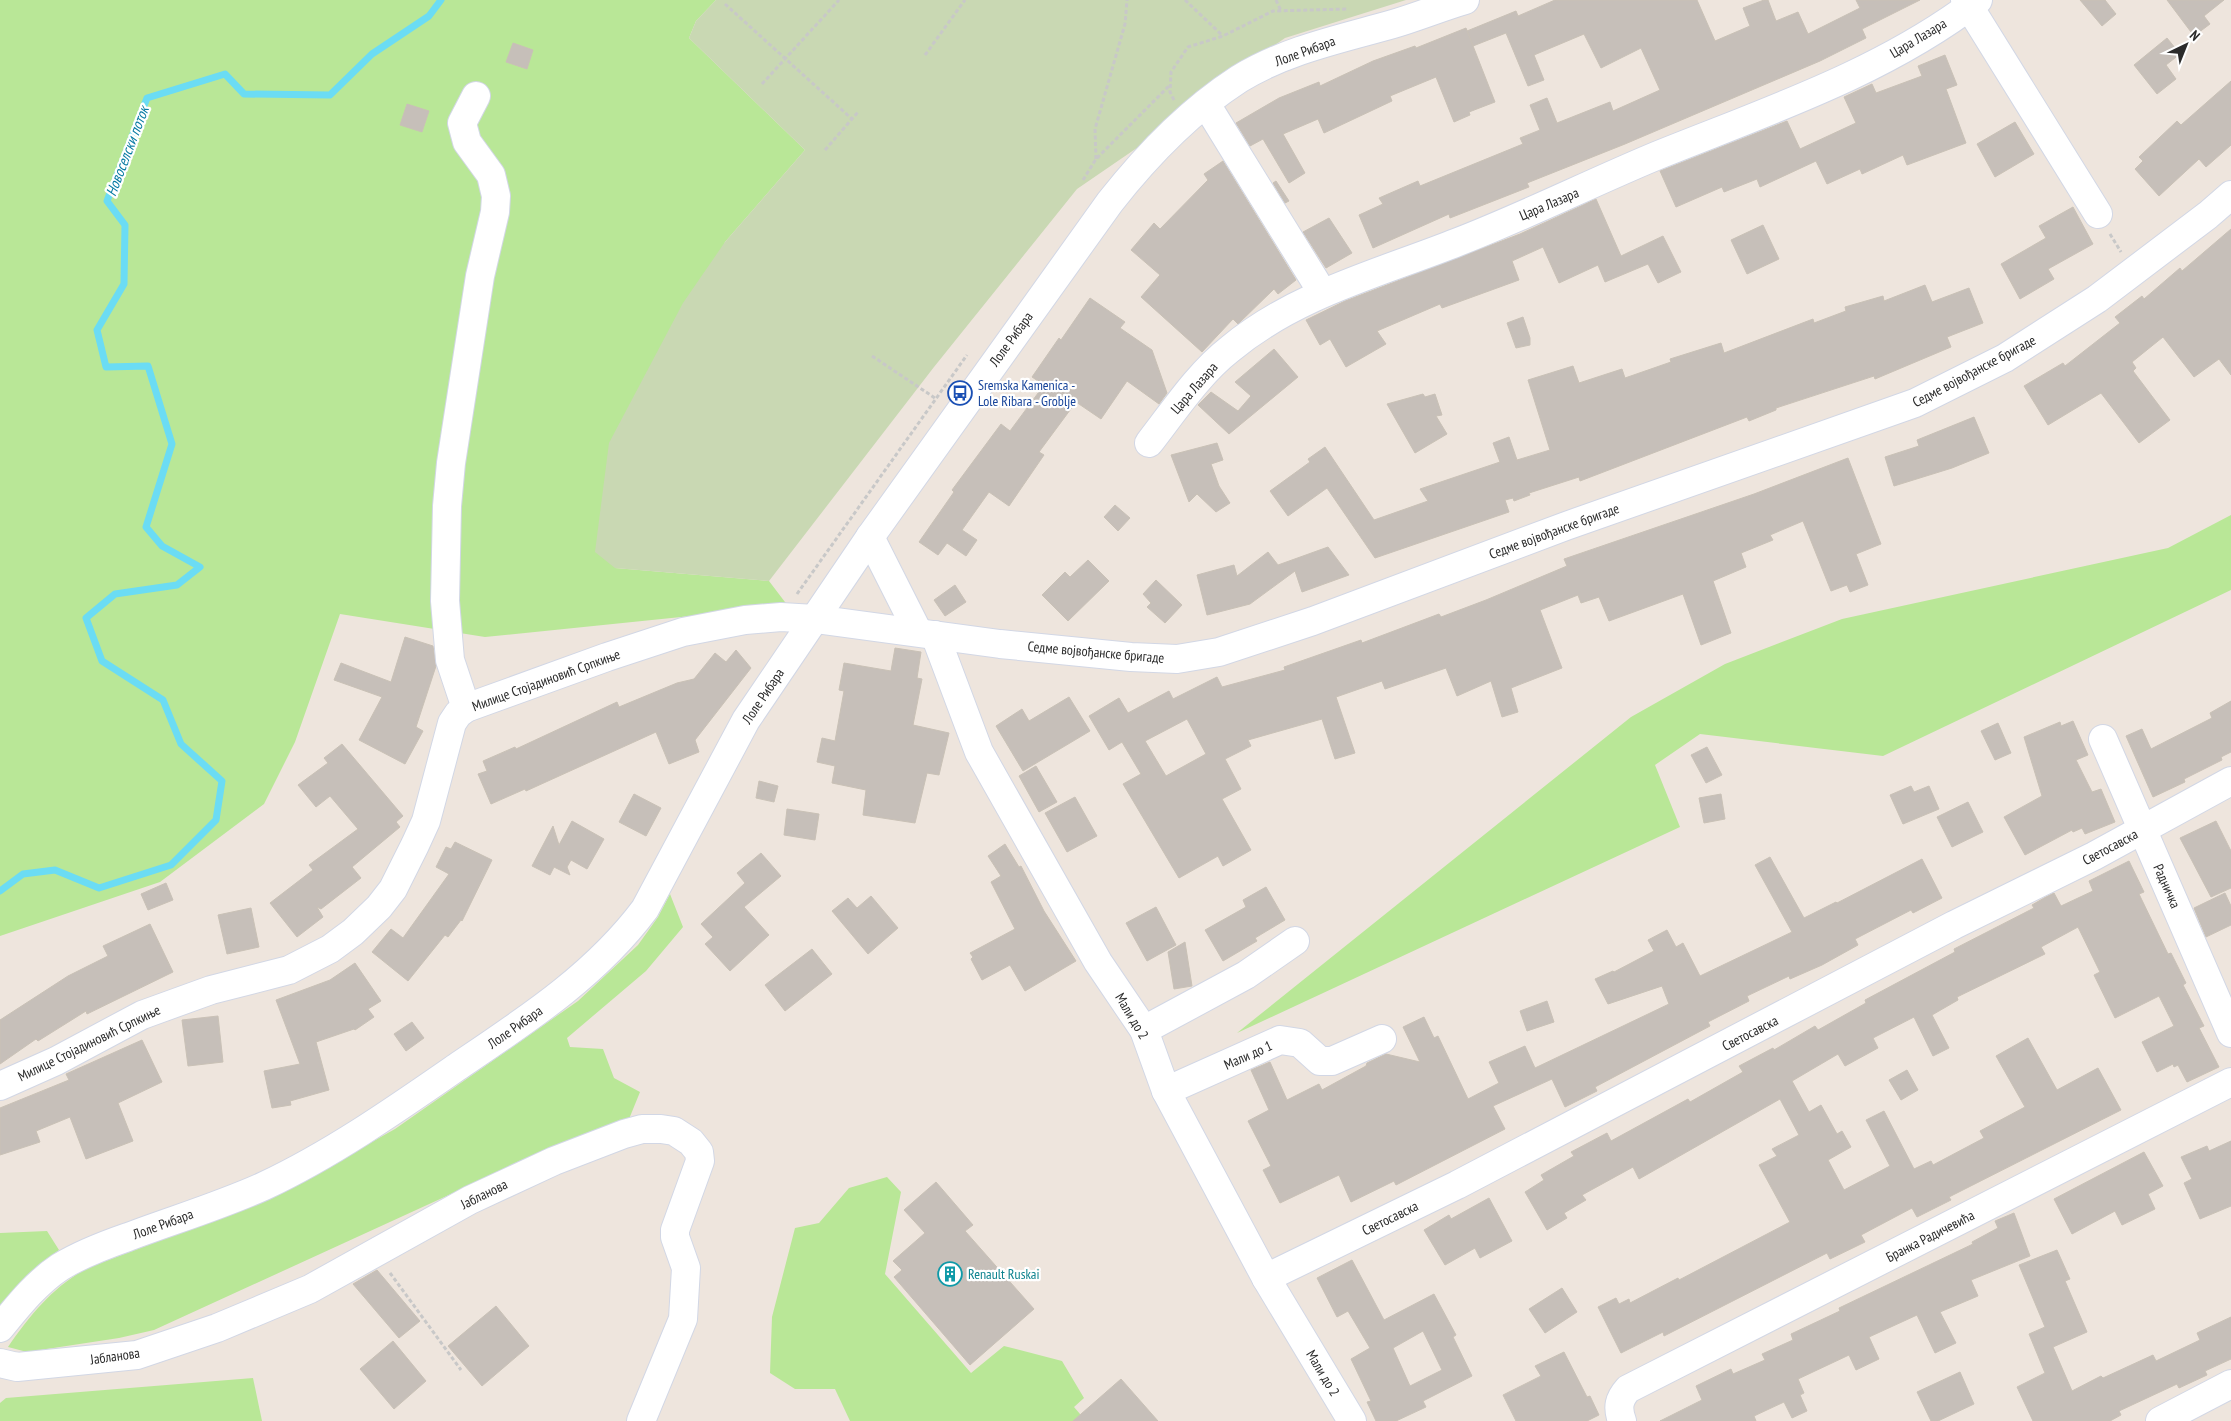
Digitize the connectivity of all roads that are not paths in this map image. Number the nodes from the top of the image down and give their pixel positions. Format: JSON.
{"nodes":[{"id":1,"x":1465,"y":0,"type":"edge"},
{"id":2,"x":1971,"y":2,"type":"edge"},
{"id":3,"x":476,"y":96,"type":"dead end"},
{"id":4,"x":1206,"y":104,"type":"junction"},
{"id":5,"x":2231,"y":195,"type":"edge"},
{"id":6,"x":2098,"y":214,"type":"road end"},
{"id":7,"x":1322,"y":292,"type":"junction"},
{"id":8,"x":1149,"y":443,"type":"dead end"},
{"id":9,"x":870,"y":538,"type":"junction"},
{"id":10,"x":815,"y":619,"type":"junction"},
{"id":11,"x":926,"y":633,"type":"junction"},
{"id":12,"x":466,"y":708,"type":"junction"},
{"id":13,"x":2103,"y":739,"type":"dead end"},
{"id":14,"x":2231,"y":781,"type":"edge"},
{"id":15,"x":2143,"y":829,"type":"junction"},
{"id":16,"x":1295,"y":941,"type":"dead end"},
{"id":17,"x":1144,"y":1030,"type":"junction"},
{"id":18,"x":2231,"y":1033,"type":"edge"},
{"id":19,"x":1382,"y":1038,"type":"dead end"},
{"id":20,"x":2231,"y":1082,"type":"edge"},
{"id":21,"x":0,"y":1086,"type":"edge"},
{"id":22,"x":1166,"y":1091,"type":"junction"},
{"id":23,"x":1266,"y":1278,"type":"junction"},
{"id":24,"x":0,"y":1328,"type":"edge"},
{"id":25,"x":0,"y":1363,"type":"edge"},
{"id":26,"x":2231,"y":1384,"type":"edge"},
{"id":27,"x":641,"y":1421,"type":"edge"},
{"id":28,"x":1352,"y":1421,"type":"edge"},
{"id":29,"x":1622,"y":1421,"type":"edge"},
{"id":30,"x":2160,"y":1421,"type":"edge"}],
"edges":[{"from":1,"to":4,"type":"street","name":"Лоле Рибара"},
{"from":2,"to":6,"type":"street"},
{"from":2,"to":7,"type":"street","name":"Цара Лазара"},
{"from":3,"to":12,"type":"street"},
{"from":4,"to":7,"type":"street"},
{"from":4,"to":9,"type":"street","name":"Лоле Рибара"},
{"from":5,"to":11,"type":"street","name":"Седме војвођанске бригаде"},
{"from":7,"to":8,"type":"street","name":"Цара Лазара"},
{"from":9,"to":10,"type":"street","name":"Лоле Рибара"},
{"from":9,"to":11,"type":"street","name":"Мали до 2"},
{"from":10,"to":11,"type":"street","name":"Седме војвођанске бригаде"},
{"from":10,"to":12,"type":"street","name":"Милице Стојадиновић Српкиње"},
{"from":10,"to":24,"type":"street","name":"Лоле Рибара"},
{"from":11,"to":17,"type":"street","name":"Мали до 2"},
{"from":12,"to":21,"type":"street","name":"Милице Стојадиновић Српкиње"},
{"from":13,"to":15,"type":"street","name":"Радничка"},
{"from":14,"to":15,"type":"street","name":"Светосавска"},
{"from":15,"to":18,"type":"street","name":"Радничка"},
{"from":15,"to":23,"type":"street","name":"Светосавска"},
{"from":16,"to":17,"type":"street"},
{"from":17,"to":22,"type":"street","name":"Мали до 2"},
{"from":19,"to":22,"type":"street","name":"Мали до 1"},
{"from":20,"to":29,"type":"street","name":"Бранка Радичевића"},
{"from":22,"to":23,"type":"street","name":"Мали до 2"},
{"from":23,"to":28,"type":"street","name":"Мали до 2"},
{"from":25,"to":27,"type":"street","name":"Јабланова"},
{"from":26,"to":30,"type":"street"}]}
